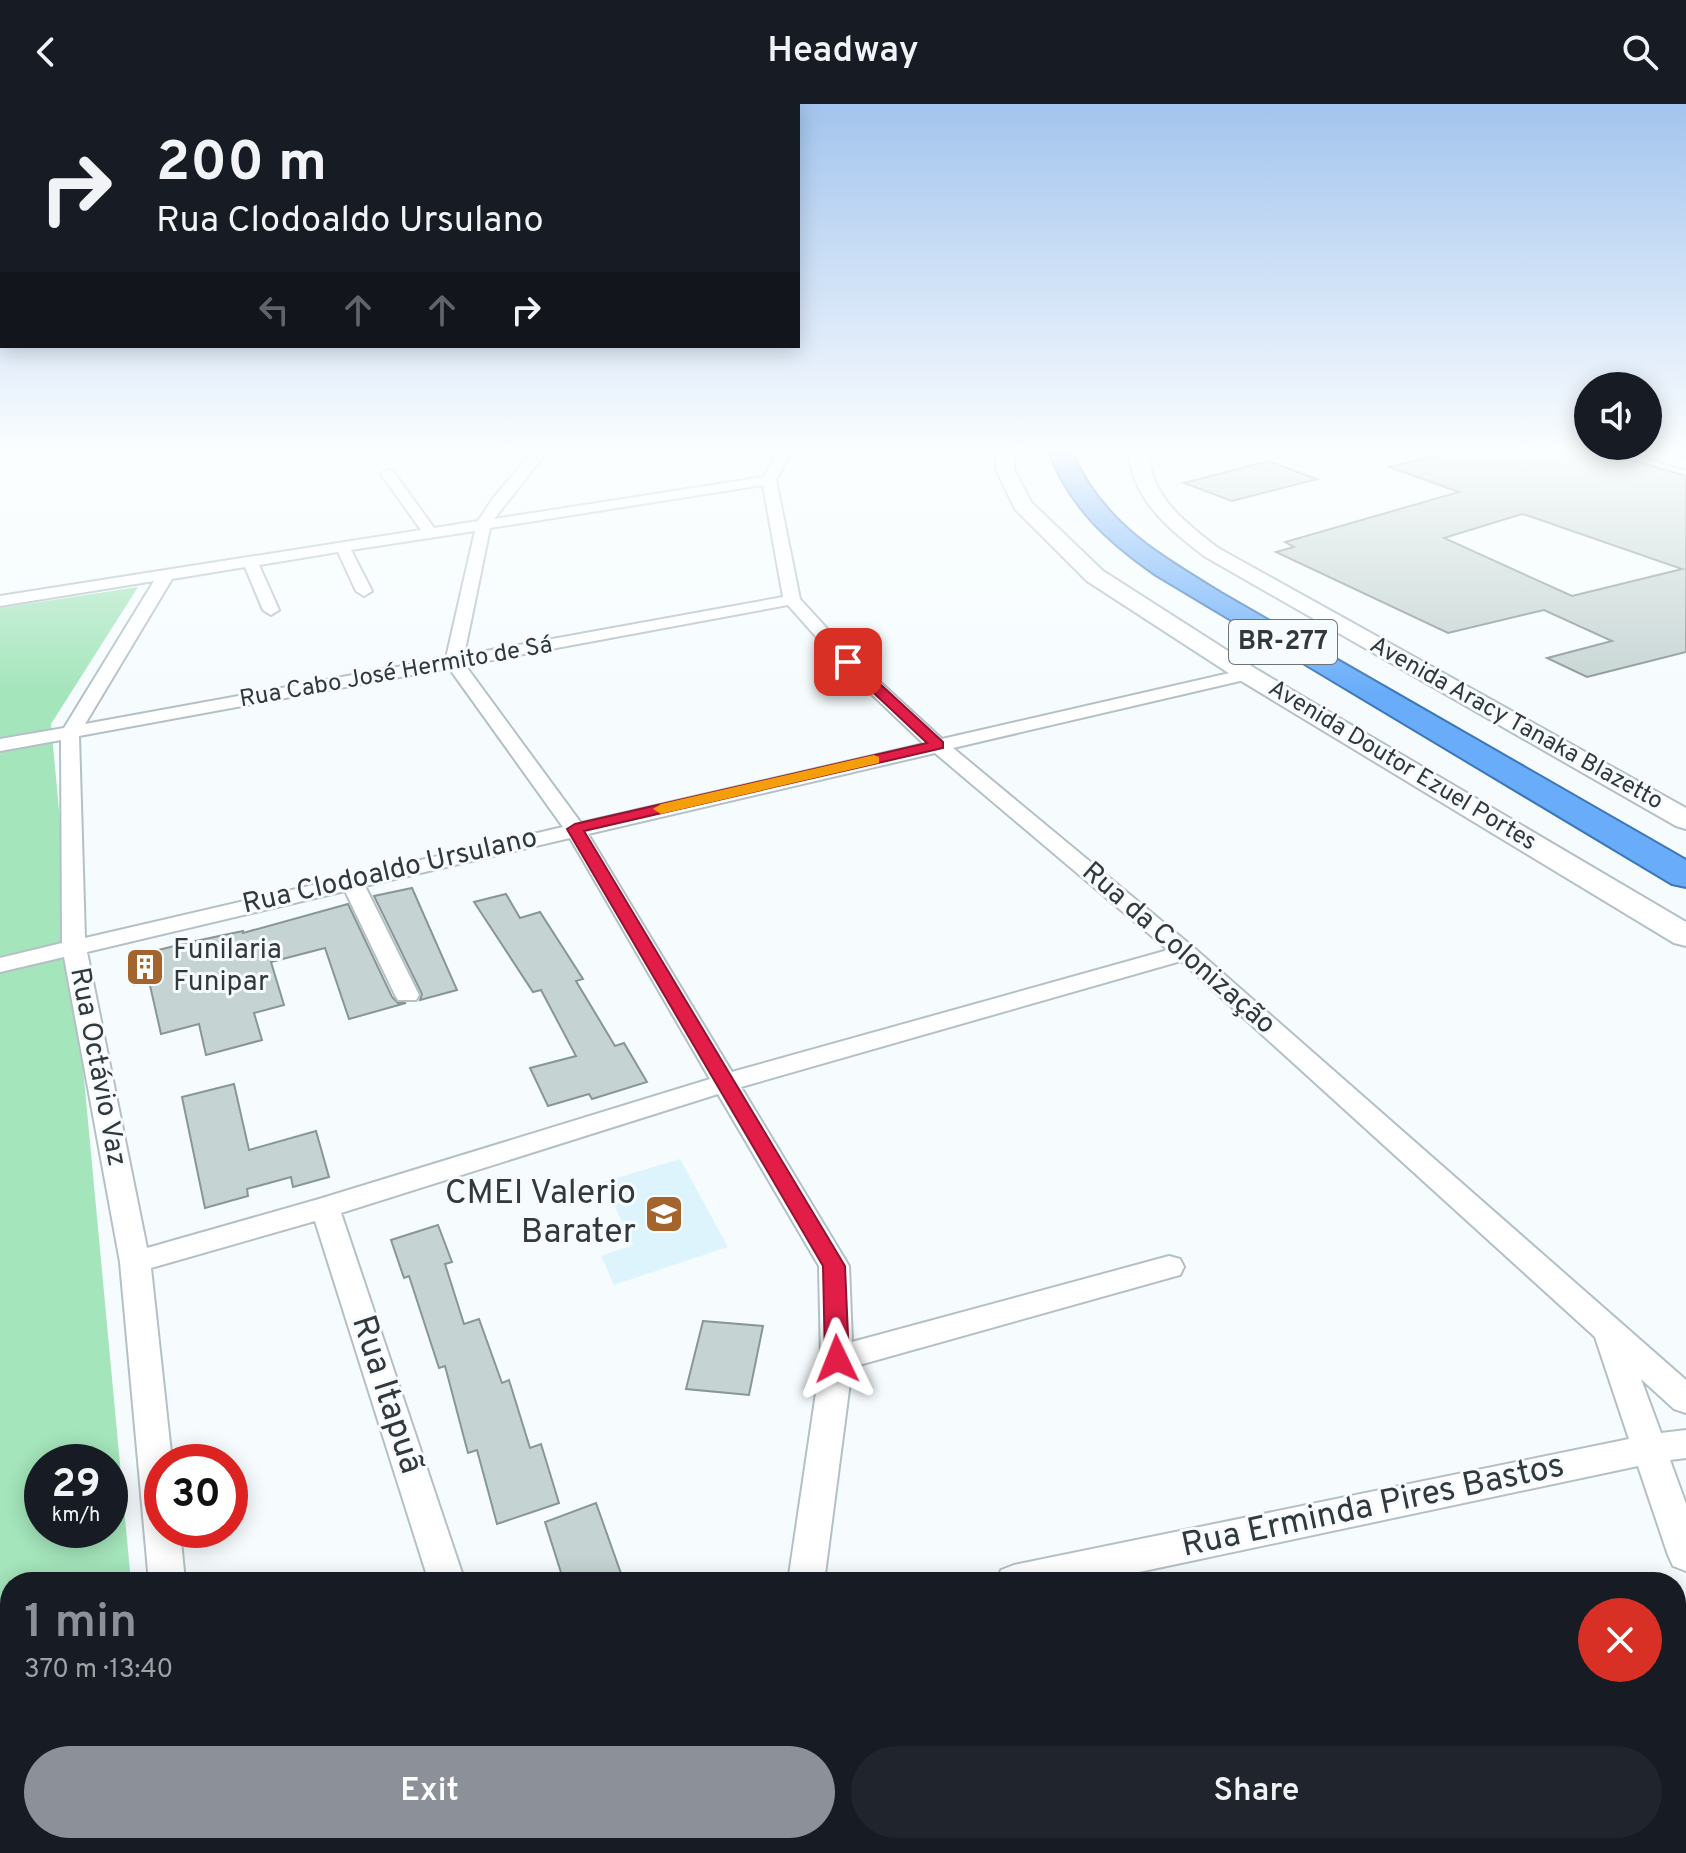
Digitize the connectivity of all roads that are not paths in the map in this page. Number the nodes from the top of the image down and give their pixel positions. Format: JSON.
{"nodes":[{"id":1,"x":429,"y":531,"type":"edge"},
{"id":2,"x":449,"y":531,"type":"edge"},
{"id":3,"x":483,"y":531,"type":"edge"},
{"id":4,"x":779,"y":531,"type":"edge"},
{"id":5,"x":1045,"y":531,"type":"edge"},
{"id":6,"x":1116,"y":531,"type":"edge"},
{"id":7,"x":1184,"y":531,"type":"edge"},
{"id":8,"x":431,"y":534,"type":"junction"},
{"id":9,"x":343,"y":548,"type":"junction"},
{"id":10,"x":250,"y":562,"type":"junction"},
{"id":11,"x":166,"y":575,"type":"junction"},
{"id":12,"x":364,"y":591,"type":"dead end"},
{"id":13,"x":792,"y":600,"type":"junction"},
{"id":14,"x":0,"y":601,"type":"edge"},
{"id":15,"x":271,"y":610,"type":"dead end"},
{"id":16,"x":454,"y":662,"type":"junction"},
{"id":17,"x":1247,"y":674,"type":"junction"},
{"id":18,"x":70,"y":733,"type":"junction"},
{"id":19,"x":0,"y":745,"type":"edge"},
{"id":20,"x":937,"y":745,"type":"junction"},
{"id":21,"x":1545,"y":795,"type":"junction"},
{"id":22,"x":1686,"y":820,"type":"edge"},
{"id":23,"x":575,"y":829,"type":"junction"},
{"id":24,"x":1686,"y":859,"type":"edge"},
{"id":25,"x":1686,"y":876,"type":"edge"},
{"id":26,"x":351,"y":881,"type":"junction"},
{"id":27,"x":1686,"y":936,"type":"edge"},
{"id":28,"x":74,"y":947,"type":"junction"},
{"id":29,"x":1185,"y":952,"type":"junction"},
{"id":30,"x":0,"y":965,"type":"edge"},
{"id":31,"x":407,"y":995,"type":"dead end"},
{"id":32,"x":727,"y":1082,"type":"junction"},
{"id":33,"x":325,"y":1208,"type":"junction"},
{"id":34,"x":135,"y":1262,"type":"junction"},
{"id":35,"x":1169,"y":1267,"type":"dead end"},
{"id":36,"x":1608,"y":1331,"type":"junction"},
{"id":37,"x":837,"y":1359,"type":"junction"},
{"id":38,"x":1686,"y":1400,"type":"edge"},
{"id":39,"x":1686,"y":1444,"type":"edge"},
{"id":40,"x":1649,"y":1449,"type":"junction"},
{"id":41,"x":1686,"y":1555,"type":"edge"},
{"id":42,"x":166,"y":1572,"type":"edge"},
{"id":43,"x":444,"y":1572,"type":"edge"},
{"id":44,"x":807,"y":1572,"type":"edge"},
{"id":45,"x":1062,"y":1572,"type":"edge"}],
"edges":[{"from":1,"to":8,"type":"street"},
{"from":2,"to":8,"type":"street"},
{"from":3,"to":16,"type":"street"},
{"from":4,"to":13,"type":"street"},
{"from":5,"to":17,"type":"main road","name":"Avenida Doutor Ezuel Portes","number":"BR-277"},
{"from":6,"to":21,"type":"highway","number":"BR-277"},
{"from":7,"to":22,"type":"main road","name":"Avenida Aracy Tanaka Blazetto","number":"BR-277"},
{"from":8,"to":9,"type":"street"},
{"from":9,"to":10,"type":"street"},
{"from":9,"to":12,"type":"street"},
{"from":10,"to":11,"type":"street"},
{"from":10,"to":15,"type":"street"},
{"from":11,"to":14,"type":"street"},
{"from":11,"to":18,"type":"street"},
{"from":13,"to":16,"type":"street","name":"Rua Cabo José Hermito de Sá"},
{"from":13,"to":20,"type":"street","name":"Rua da Colonização"},
{"from":16,"to":18,"type":"street","name":"Rua Cabo José Hermito de Sá"},
{"from":16,"to":23,"type":"street"},
{"from":17,"to":20,"type":"street","name":"Rua Clodoaldo Ursulano"},
{"from":17,"to":27,"type":"main road","name":"Avenida Doutor Ezuel Portes","number":"BR-277"},
{"from":18,"to":19,"type":"street","name":"Rua Cabo José Hermito de Sá"},
{"from":18,"to":28,"type":"street","name":"Rua Octávio Vaz"},
{"from":20,"to":23,"type":"street","name":"Rua Clodoaldo Ursulano"},
{"from":20,"to":29,"type":"street","name":"Rua da Colonização"},
{"from":21,"to":24,"type":"highway"},
{"from":21,"to":25,"type":"highway","number":"BR-277"},
{"from":23,"to":26,"type":"street","name":"Rua Clodoaldo Ursulano"},
{"from":23,"to":32,"type":"street"},
{"from":26,"to":28,"type":"street","name":"Rua Clodoaldo Ursulano"},
{"from":26,"to":31,"type":"street"},
{"from":28,"to":30,"type":"street","name":"Rua Clodoaldo Ursulano"},
{"from":28,"to":34,"type":"street","name":"Rua Octávio Vaz"},
{"from":29,"to":32,"type":"street"},
{"from":29,"to":36,"type":"street","name":"Rua da Colonização"},
{"from":32,"to":33,"type":"street"},
{"from":32,"to":37,"type":"street"},
{"from":33,"to":34,"type":"street"},
{"from":33,"to":43,"type":"street","name":"Rua Itapuã"},
{"from":34,"to":42,"type":"street","name":"Rua Octávio Vaz"},
{"from":35,"to":37,"type":"street"},
{"from":36,"to":38,"type":"street","name":"Rua da Colonização"},
{"from":36,"to":40,"type":"street"},
{"from":37,"to":44,"type":"street"},
{"from":39,"to":40,"type":"street","name":"Rua Erminda Pires Bastos"},
{"from":40,"to":41,"type":"street"},
{"from":40,"to":45,"type":"street","name":"Rua Erminda Pires Bastos"}]}
